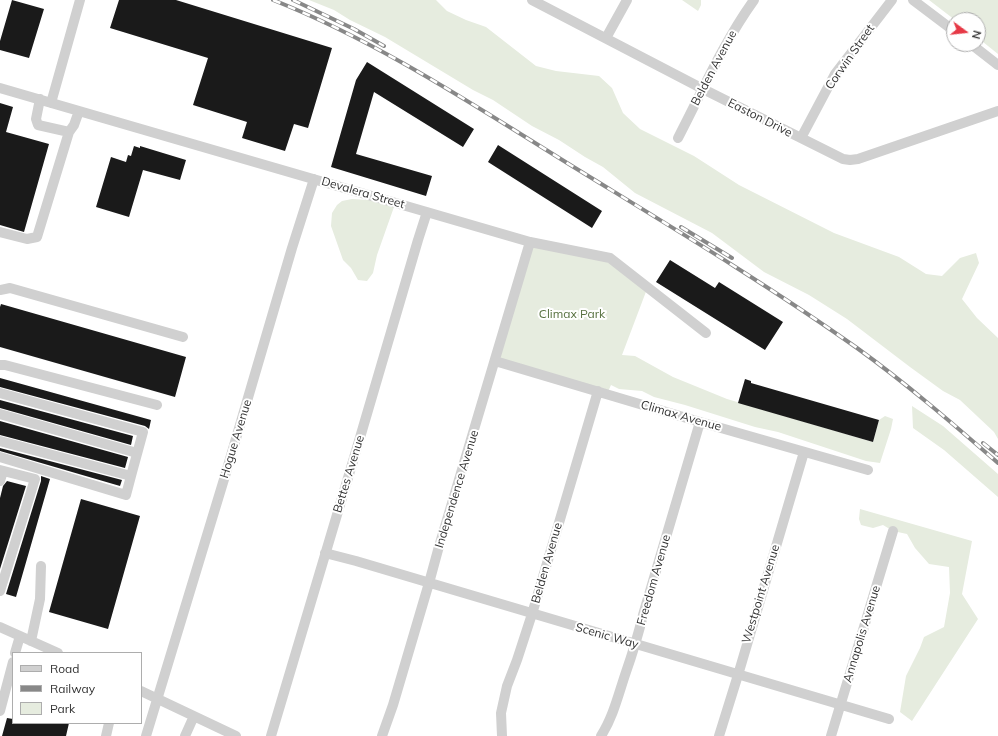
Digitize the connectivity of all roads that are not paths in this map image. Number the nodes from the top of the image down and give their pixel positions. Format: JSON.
{"nodes":[{"id":1,"x":80,"y":0,"type":"edge"},
{"id":2,"x":532,"y":0,"type":"edge"},
{"id":3,"x":627,"y":0,"type":"edge"},
{"id":4,"x":754,"y":0,"type":"edge"},
{"id":5,"x":892,"y":0,"type":"edge"},
{"id":6,"x":913,"y":0,"type":"edge"},
{"id":7,"x":946,"y":25,"type":"edge"},
{"id":8,"x":606,"y":38,"type":"junction"},
{"id":9,"x":981,"y":52,"type":"edge"},
{"id":10,"x":998,"y":65,"type":"edge"},
{"id":11,"x":0,"y":88,"type":"edge"},
{"id":12,"x":703,"y":89,"type":"junction"},
{"id":13,"x":40,"y":99,"type":"junction"},
{"id":14,"x":51,"y":103,"type":"junction"},
{"id":15,"x":79,"y":111,"type":"junction"},
{"id":16,"x":998,"y":111,"type":"edge"},
{"id":17,"x":69,"y":132,"type":"junction"},
{"id":18,"x":678,"y":138,"type":"dead end"},
{"id":19,"x":801,"y":138,"type":"junction"},
{"id":20,"x":314,"y":178,"type":"junction"},
{"id":21,"x":427,"y":212,"type":"junction"},
{"id":22,"x":0,"y":232,"type":"edge"},
{"id":23,"x":530,"y":242,"type":"junction"},
{"id":24,"x":0,"y":290,"type":"edge"},
{"id":25,"x":706,"y":333,"type":"dead end"},
{"id":26,"x":182,"y":337,"type":"dead end"},
{"id":27,"x":495,"y":361,"type":"junction"},
{"id":28,"x":0,"y":365,"type":"edge"},
{"id":29,"x":598,"y":391,"type":"junction"},
{"id":30,"x":0,"y":393,"type":"edge"},
{"id":31,"x":157,"y":405,"type":"dead end"},
{"id":32,"x":0,"y":414,"type":"edge"},
{"id":33,"x":700,"y":422,"type":"junction"},
{"id":34,"x":0,"y":441,"type":"edge"},
{"id":35,"x":804,"y":452,"type":"junction"},
{"id":36,"x":138,"y":453,"type":"junction"},
{"id":37,"x":0,"y":457,"type":"edge"},
{"id":38,"x":868,"y":470,"type":"dead end"},
{"id":39,"x":1,"y":474,"type":"edge"},
{"id":40,"x":131,"y":476,"type":"junction"},
{"id":41,"x":893,"y":531,"type":"dead end"},
{"id":42,"x":325,"y":553,"type":"junction"},
{"id":43,"x":41,"y":566,"type":"dead end"},
{"id":44,"x":429,"y":583,"type":"junction"},
{"id":45,"x":0,"y":591,"type":"edge"},
{"id":46,"x":532,"y":614,"type":"junction"},
{"id":47,"x":0,"y":628,"type":"edge"},
{"id":48,"x":20,"y":636,"type":"junction"},
{"id":49,"x":31,"y":641,"type":"junction"},
{"id":50,"x":636,"y":644,"type":"junction"},
{"id":51,"x":41,"y":649,"type":"edge"},
{"id":52,"x":15,"y":652,"type":"edge"},
{"id":53,"x":54,"y":652,"type":"edge"},
{"id":54,"x":12,"y":666,"type":"edge"},
{"id":55,"x":738,"y":675,"type":"junction"},
{"id":56,"x":142,"y":692,"type":"edge"},
{"id":57,"x":158,"y":699,"type":"junction"},
{"id":58,"x":840,"y":705,"type":"junction"},
{"id":59,"x":0,"y":711,"type":"edge"},
{"id":60,"x":194,"y":716,"type":"junction"},
{"id":61,"x":889,"y":720,"type":"dead end"},
{"id":62,"x":109,"y":724,"type":"edge"},
{"id":63,"x":220,"y":733,"type":"edge"},
{"id":64,"x":106,"y":736,"type":"edge"},
{"id":65,"x":146,"y":736,"type":"edge"},
{"id":66,"x":185,"y":736,"type":"edge"},
{"id":67,"x":236,"y":736,"type":"edge"},
{"id":68,"x":271,"y":736,"type":"edge"},
{"id":69,"x":382,"y":736,"type":"edge"},
{"id":70,"x":502,"y":736,"type":"edge"},
{"id":71,"x":601,"y":736,"type":"edge"},
{"id":72,"x":719,"y":736,"type":"edge"},
{"id":73,"x":831,"y":736,"type":"edge"}],
"edges":[{"from":1,"to":14,"type":"street"},
{"from":2,"to":8,"type":"street","name":"Easton Drive"},
{"from":3,"to":8,"type":"street"},
{"from":4,"to":12,"type":"street","name":"Belden Avenue"},
{"from":5,"to":19,"type":"street","name":"Corwin Street"},
{"from":6,"to":7,"type":"street"},
{"from":8,"to":12,"type":"street","name":"Easton Drive"},
{"from":9,"to":10,"type":"street"},
{"from":11,"to":13,"type":"street","name":"Devalera Street"},
{"from":12,"to":18,"type":"street","name":"Belden Avenue"},
{"from":12,"to":19,"type":"street","name":"Easton Drive"},
{"from":13,"to":14,"type":"street","name":"Devalera Street"},
{"from":13,"to":17,"type":"street"},
{"from":14,"to":15,"type":"street","name":"Devalera Street"},
{"from":15,"to":17,"type":"street"},
{"from":15,"to":20,"type":"street","name":"Devalera Street"},
{"from":16,"to":19,"type":"street","name":"Easton Drive"},
{"from":17,"to":22,"type":"street"},
{"from":20,"to":21,"type":"street","name":"Devalera Street"},
{"from":20,"to":57,"type":"street","name":"Hogue Avenue"},
{"from":21,"to":23,"type":"street","name":"Devalera Street"},
{"from":21,"to":42,"type":"street","name":"Bettes Avenue"},
{"from":23,"to":25,"type":"street","name":"Devalera Street"},
{"from":23,"to":27,"type":"street","name":"Independence Avenue"},
{"from":24,"to":26,"type":"street"},
{"from":27,"to":29,"type":"street","name":"Climax Avenue"},
{"from":27,"to":44,"type":"street","name":"Independence Avenue"},
{"from":28,"to":31,"type":"street"},
{"from":29,"to":33,"type":"street","name":"Climax Avenue"},
{"from":29,"to":46,"type":"street","name":"Belden Avenue"},
{"from":30,"to":36,"type":"street"},
{"from":32,"to":36,"type":"street"},
{"from":33,"to":35,"type":"street","name":"Climax Avenue"},
{"from":33,"to":50,"type":"street","name":"Freedom Avenue"},
{"from":34,"to":40,"type":"street"},
{"from":35,"to":38,"type":"street","name":"Climax Avenue"},
{"from":35,"to":55,"type":"street","name":"Westpoint Avenue"},
{"from":36,"to":40,"type":"street"},
{"from":37,"to":40,"type":"street"},
{"from":39,"to":45,"type":"street"},
{"from":41,"to":58,"type":"street","name":"Annapolis Avenue"},
{"from":42,"to":44,"type":"street","name":"Scenic Way"},
{"from":42,"to":68,"type":"street","name":"Bettes Avenue"},
{"from":43,"to":49,"type":"street"},
{"from":44,"to":46,"type":"street","name":"Scenic Way"},
{"from":44,"to":69,"type":"street","name":"Independence Avenue"},
{"from":46,"to":50,"type":"street","name":"Scenic Way"},
{"from":46,"to":70,"type":"street","name":"Belden Avenue"},
{"from":47,"to":48,"type":"street"},
{"from":48,"to":49,"type":"street"},
{"from":48,"to":52,"type":"street"},
{"from":49,"to":51,"type":"street"},
{"from":50,"to":55,"type":"street","name":"Scenic Way"},
{"from":50,"to":71,"type":"street","name":"Freedom Avenue"},
{"from":51,"to":53,"type":"street"},
{"from":54,"to":59,"type":"street"},
{"from":55,"to":58,"type":"street","name":"Scenic Way"},
{"from":55,"to":72,"type":"street","name":"Westpoint Avenue"},
{"from":56,"to":57,"type":"street"},
{"from":57,"to":60,"type":"street"},
{"from":57,"to":65,"type":"street","name":"Hogue Avenue"},
{"from":58,"to":61,"type":"street","name":"Scenic Way"},
{"from":58,"to":73,"type":"street","name":"Annapolis Avenue"},
{"from":60,"to":63,"type":"street"},
{"from":60,"to":66,"type":"street"},
{"from":62,"to":64,"type":"street"},
{"from":63,"to":67,"type":"street"}]}
